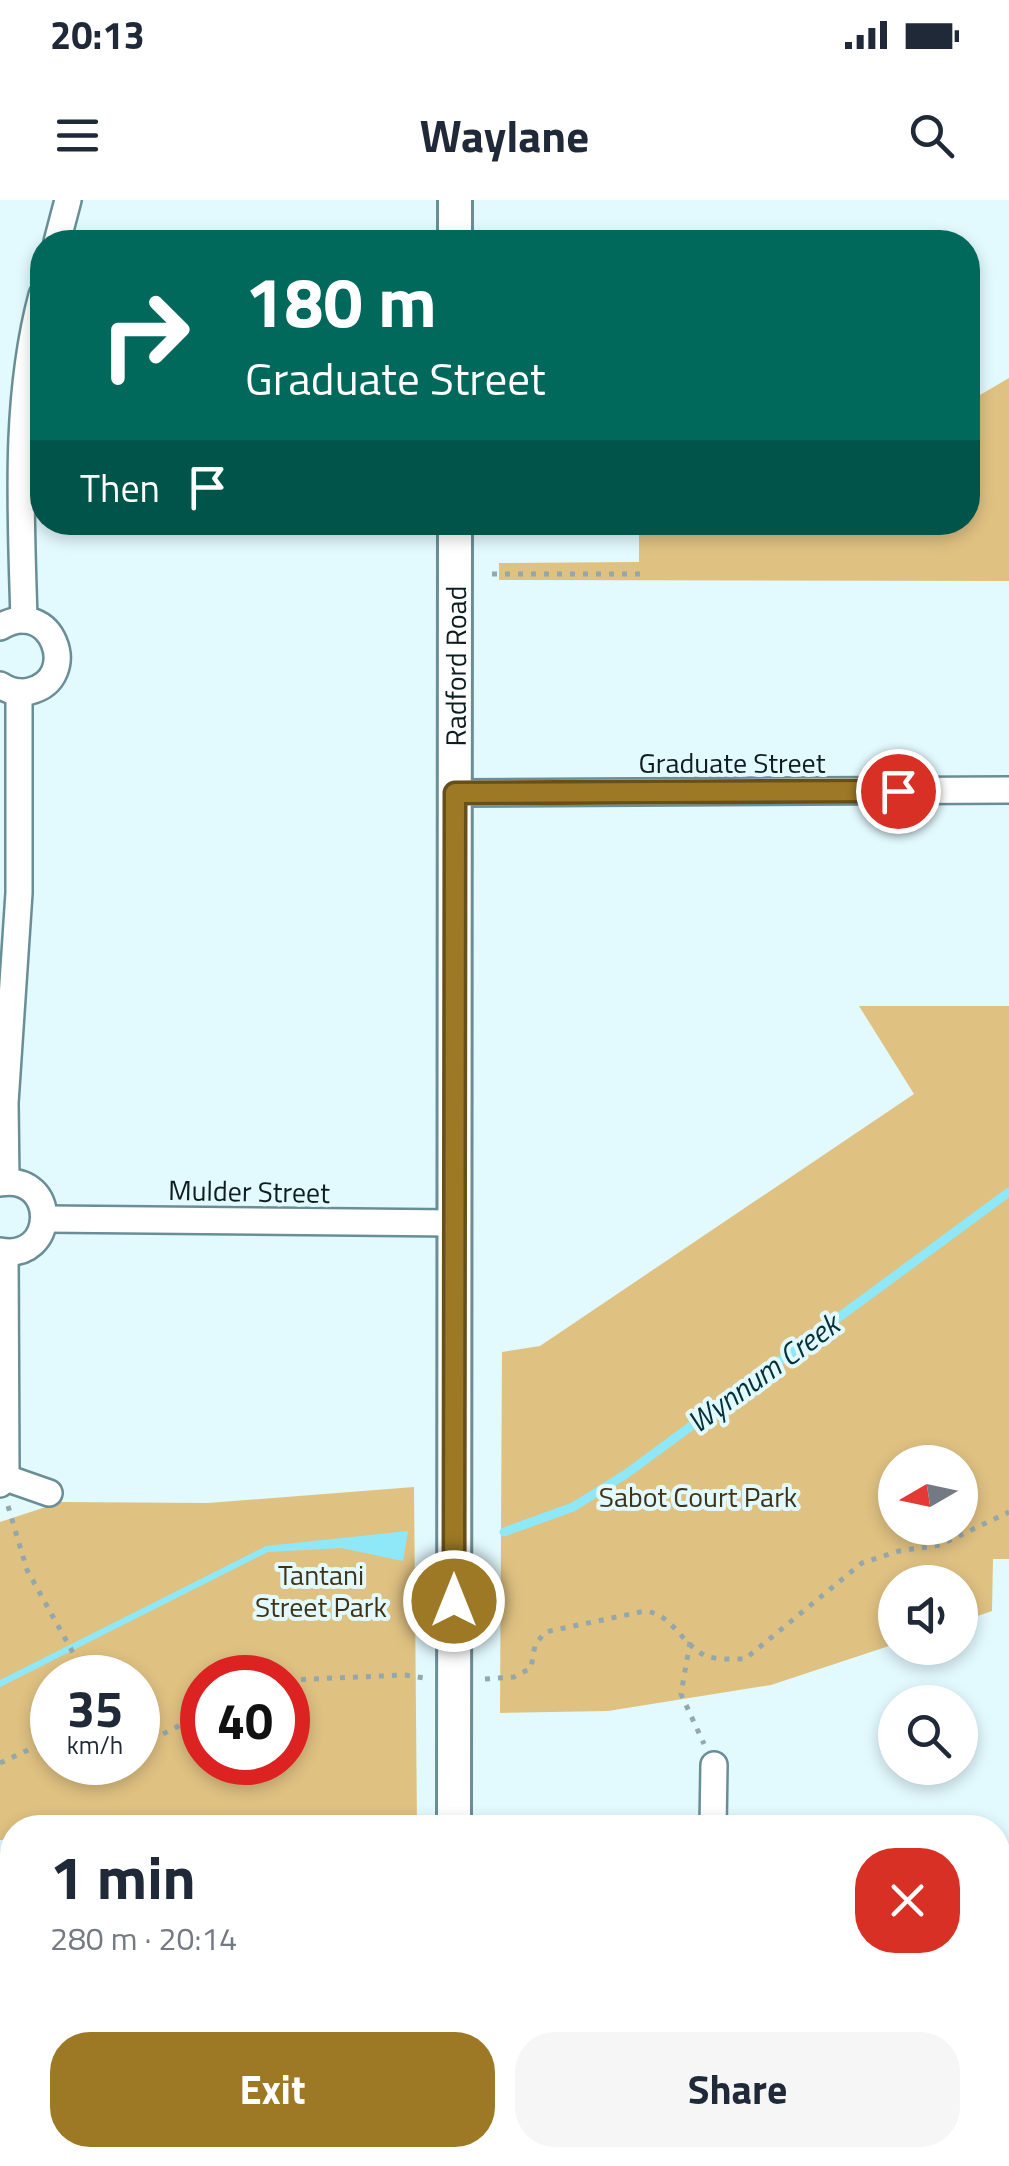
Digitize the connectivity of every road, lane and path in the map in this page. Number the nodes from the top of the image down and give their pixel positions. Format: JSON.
{"nodes":[{"id":1,"x":68,"y":200,"type":"edge"},
{"id":2,"x":455,"y":200,"type":"edge"},
{"id":3,"x":60,"y":230,"type":"edge"},
{"id":4,"x":455,"y":230,"type":"edge"},
{"id":5,"x":30,"y":340,"type":"edge"},
{"id":6,"x":454,"y":535,"type":"edge"},
{"id":7,"x":492,"y":574,"type":"dead end"},
{"id":8,"x":648,"y":574,"type":"dead end"},
{"id":9,"x":12,"y":624,"type":"edge"},
{"id":10,"x":10,"y":688,"type":"edge"},
{"id":11,"x":1009,"y":790,"type":"edge"},
{"id":12,"x":455,"y":793,"type":"junction"},
{"id":13,"x":3,"y":1182,"type":"edge"},
{"id":14,"x":45,"y":1219,"type":"junction"},
{"id":15,"x":453,"y":1223,"type":"junction"},
{"id":16,"x":2,"y":1252,"type":"edge"},
{"id":17,"x":3,"y":1481,"type":"edge"},
{"id":18,"x":49,"y":1493,"type":"dead end"},
{"id":19,"x":1009,"y":1504,"type":"edge"},
{"id":20,"x":1008,"y":1512,"type":"edge"},
{"id":21,"x":690,"y":1642,"type":"junction"},
{"id":22,"x":73,"y":1655,"type":"edge"},
{"id":23,"x":424,"y":1678,"type":"dead end"},
{"id":24,"x":310,"y":1679,"type":"edge"},
{"id":25,"x":480,"y":1679,"type":"dead end"},
{"id":26,"x":30,"y":1749,"type":"edge"},
{"id":27,"x":0,"y":1763,"type":"edge"},
{"id":28,"x":714,"y":1765,"type":"joint"},
{"id":29,"x":454,"y":1815,"type":"edge"},
{"id":30,"x":713,"y":1815,"type":"edge"}],
"edges":[{"from":1,"to":3,"type":"street"},
{"from":2,"to":4,"type":"street"},
{"from":5,"to":9,"type":"street"},
{"from":6,"to":12,"type":"street","name":"Radford Road"},
{"from":7,"to":8,"type":"path"},
{"from":9,"to":10,"type":"street"},
{"from":10,"to":13,"type":"street"},
{"from":11,"to":12,"type":"street","name":"Graduate Street"},
{"from":12,"to":15,"type":"street","name":"Radford Road"},
{"from":13,"to":14,"type":"street"},
{"from":14,"to":15,"type":"street","name":"Mulder Street"},
{"from":14,"to":16,"type":"street"},
{"from":15,"to":29,"type":"street","name":"Radford Road"},
{"from":16,"to":17,"type":"street"},
{"from":17,"to":18,"type":"street"},
{"from":17,"to":22,"type":"path"},
{"from":19,"to":20,"type":"path"},
{"from":20,"to":21,"type":"path"},
{"from":21,"to":25,"type":"path"},
{"from":21,"to":28,"type":"path"},
{"from":23,"to":24,"type":"path"},
{"from":26,"to":27,"type":"path"},
{"from":28,"to":30,"type":"street"}]}
